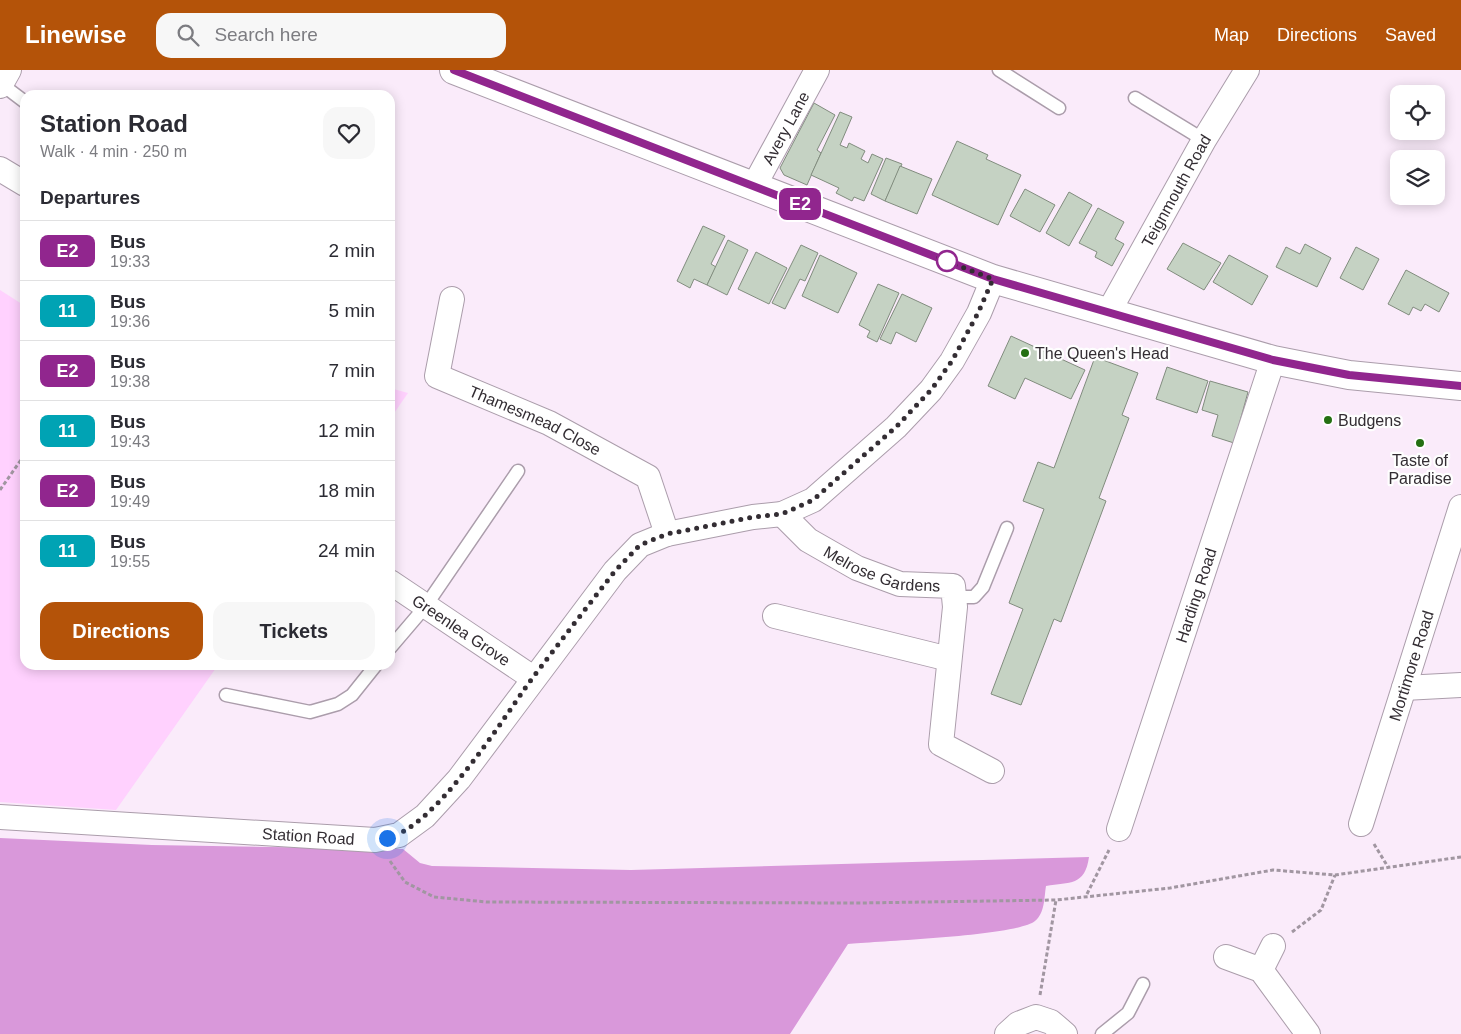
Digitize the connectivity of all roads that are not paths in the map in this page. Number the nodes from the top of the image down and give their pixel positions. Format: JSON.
{"nodes":[{"id":1,"x":454,"y":70,"type":"edge"},
{"id":2,"x":999,"y":70,"type":"edge"},
{"id":3,"x":1247,"y":70,"type":"edge"},
{"id":4,"x":811,"y":72,"type":"edge"},
{"id":5,"x":3,"y":81,"type":"edge"},
{"id":6,"x":20,"y":97,"type":"edge"},
{"id":7,"x":1135,"y":98,"type":"dead end"},
{"id":8,"x":1059,"y":108,"type":"dead end"},
{"id":9,"x":1204,"y":140,"type":"junction"},
{"id":10,"x":0,"y":169,"type":"edge"},
{"id":11,"x":20,"y":181,"type":"edge"},
{"id":12,"x":754,"y":186,"type":"junction"},
{"id":13,"x":993,"y":279,"type":"junction"},
{"id":14,"x":452,"y":299,"type":"dead end"},
{"id":15,"x":1108,"y":313,"type":"junction"},
{"id":16,"x":1273,"y":360,"type":"junction"},
{"id":17,"x":1461,"y":386,"type":"edge"},
{"id":18,"x":518,"y":471,"type":"dead end"},
{"id":19,"x":1461,"y":507,"type":"edge"},
{"id":20,"x":782,"y":514,"type":"junction"},
{"id":21,"x":1007,"y":528,"type":"dead end"},
{"id":22,"x":667,"y":534,"type":"junction"},
{"id":23,"x":1453,"y":556,"type":"edge"},
{"id":24,"x":395,"y":586,"type":"edge"},
{"id":25,"x":954,"y":598,"type":"junction"},
{"id":26,"x":424,"y":607,"type":"junction"},
{"id":27,"x":775,"y":616,"type":"dead end"},
{"id":28,"x":395,"y":642,"type":"edge"},
{"id":29,"x":949,"y":659,"type":"junction"},
{"id":30,"x":372,"y":670,"type":"edge"},
{"id":31,"x":533,"y":678,"type":"junction"},
{"id":32,"x":1461,"y":685,"type":"edge"},
{"id":33,"x":1404,"y":688,"type":"junction"},
{"id":34,"x":226,"y":694,"type":"dead end"},
{"id":35,"x":992,"y":771,"type":"dead end"},
{"id":36,"x":0,"y":817,"type":"edge"},
{"id":37,"x":1361,"y":824,"type":"dead end"},
{"id":38,"x":1119,"y":829,"type":"road end"},
{"id":39,"x":1273,"y":946,"type":"road end"},
{"id":40,"x":1226,"y":957,"type":"dead end"},
{"id":41,"x":1261,"y":970,"type":"junction"},
{"id":42,"x":1143,"y":984,"type":"dead end"},
{"id":43,"x":1007,"y":1034,"type":"edge"},
{"id":44,"x":1065,"y":1034,"type":"edge"},
{"id":45,"x":1102,"y":1034,"type":"edge"},
{"id":46,"x":1308,"y":1034,"type":"edge"}],
"edges":[{"from":1,"to":12,"type":"main road"},
{"from":2,"to":8,"type":"lane"},
{"from":3,"to":9,"type":"street","name":"Teignmouth Road"},
{"from":4,"to":12,"type":"street","name":"Avery Lane"},
{"from":5,"to":6,"type":"lane"},
{"from":7,"to":9,"type":"lane"},
{"from":9,"to":15,"type":"street","name":"Teignmouth Road"},
{"from":10,"to":11,"type":"street"},
{"from":12,"to":13,"type":"main road"},
{"from":13,"to":15,"type":"main road"},
{"from":13,"to":20,"type":"street","name":"Station Road"},
{"from":14,"to":22,"type":"street","name":"Thamesmead Close"},
{"from":15,"to":16,"type":"main road"},
{"from":16,"to":17,"type":"main road"},
{"from":16,"to":38,"type":"street","name":"Harding Road"},
{"from":18,"to":26,"type":"lane"},
{"from":19,"to":23,"type":"street","name":"Mortimore Road"},
{"from":20,"to":22,"type":"street","name":"Station Road"},
{"from":20,"to":25,"type":"street","name":"Melrose Gardens"},
{"from":21,"to":25,"type":"lane"},
{"from":22,"to":31,"type":"street","name":"Station Road"},
{"from":23,"to":33,"type":"street","name":"Mortimore Road"},
{"from":24,"to":26,"type":"street","name":"Greenlea Grove"},
{"from":25,"to":29,"type":"street","name":"Melrose Gardens"},
{"from":26,"to":28,"type":"lane"},
{"from":26,"to":31,"type":"street","name":"Greenlea Grove"},
{"from":27,"to":29,"type":"street"},
{"from":29,"to":35,"type":"street","name":"Melrose Gardens"},
{"from":30,"to":34,"type":"lane"},
{"from":31,"to":36,"type":"street","name":"Station Road"},
{"from":32,"to":33,"type":"street"},
{"from":33,"to":37,"type":"street","name":"Mortimore Road"},
{"from":39,"to":41,"type":"street"},
{"from":40,"to":41,"type":"street"},
{"from":41,"to":46,"type":"street"},
{"from":42,"to":45,"type":"lane"},
{"from":43,"to":44,"type":"street"}]}
